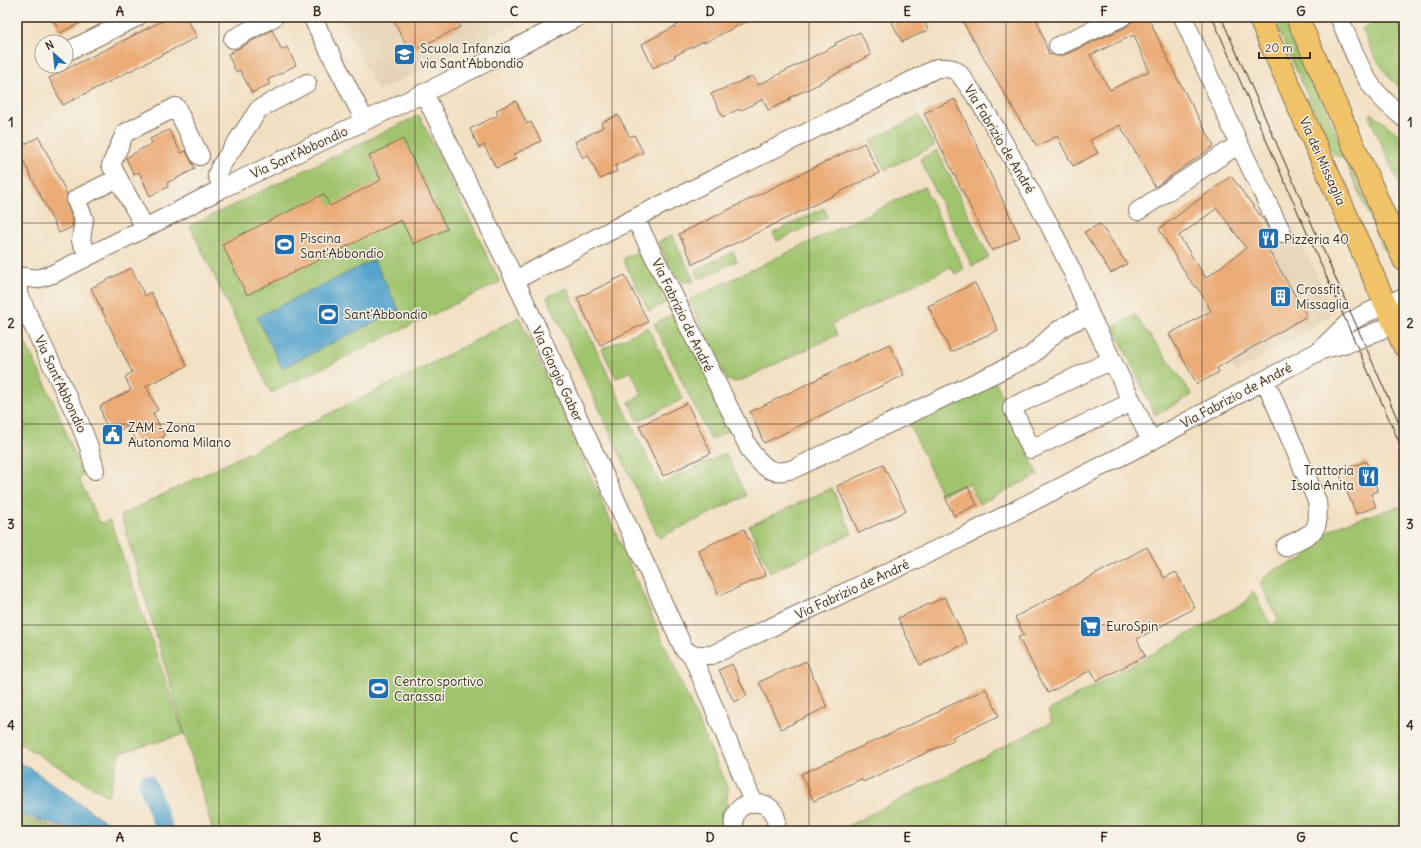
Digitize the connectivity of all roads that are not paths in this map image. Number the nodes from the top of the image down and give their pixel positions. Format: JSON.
{"nodes":[{"id":1,"x":137,"y":17,"type":"edge"},
{"id":2,"x":274,"y":17,"type":"edge"},
{"id":3,"x":312,"y":17,"type":"edge"},
{"id":4,"x":578,"y":17,"type":"edge"},
{"id":5,"x":1122,"y":17,"type":"edge"},
{"id":6,"x":1183,"y":17,"type":"edge"},
{"id":7,"x":1259,"y":17,"type":"edge"},
{"id":8,"x":1297,"y":17,"type":"edge"},
{"id":9,"x":1339,"y":17,"type":"edge"},
{"id":10,"x":233,"y":39,"type":"dead end"},
{"id":11,"x":1058,"y":46,"type":"dead end"},
{"id":12,"x":74,"y":48,"type":"edge"},
{"id":13,"x":307,"y":83,"type":"dead end"},
{"id":14,"x":424,"y":93,"type":"junction"},
{"id":15,"x":1404,"y":118,"type":"edge"},
{"id":16,"x":365,"y":121,"type":"junction"},
{"id":17,"x":1239,"y":144,"type":"junction"},
{"id":18,"x":200,"y":156,"type":"dead end"},
{"id":19,"x":118,"y":178,"type":"junction"},
{"id":20,"x":223,"y":188,"type":"junction"},
{"id":21,"x":1138,"y":211,"type":"dead end"},
{"id":22,"x":635,"y":218,"type":"junction"},
{"id":23,"x":145,"y":228,"type":"junction"},
{"id":24,"x":1282,"y":232,"type":"dead end"},
{"id":25,"x":90,"y":256,"type":"junction"},
{"id":26,"x":1404,"y":260,"type":"edge"},
{"id":27,"x":17,"y":277,"type":"edge"},
{"id":28,"x":515,"y":280,"type":"junction"},
{"id":29,"x":1397,"y":311,"type":"edge"},
{"id":30,"x":1090,"y":315,"type":"junction"},
{"id":31,"x":1404,"y":346,"type":"edge"},
{"id":32,"x":1112,"y":360,"type":"junction"},
{"id":33,"x":1265,"y":380,"type":"junction"},
{"id":34,"x":1132,"y":402,"type":"junction"},
{"id":35,"x":1151,"y":441,"type":"junction"},
{"id":36,"x":95,"y":470,"type":"dead end"},
{"id":37,"x":1286,"y":546,"type":"dead end"},
{"id":38,"x":692,"y":654,"type":"junction"},
{"id":39,"x":753,"y":802,"type":"junction"},
{"id":40,"x":735,"y":831,"type":"edge"},
{"id":41,"x":775,"y":831,"type":"edge"}],
"edges":[{"from":1,"to":12,"type":"street"},
{"from":2,"to":10,"type":"street"},
{"from":3,"to":16,"type":"street"},
{"from":4,"to":14,"type":"street","name":"Via Sant'Abbondio"},
{"from":5,"to":11,"type":"street"},
{"from":6,"to":17,"type":"street"},
{"from":7,"to":29,"type":"main road","name":"Via dei Missaglia"},
{"from":8,"to":26,"type":"main road"},
{"from":9,"to":15,"type":"street"},
{"from":13,"to":20,"type":"street"},
{"from":14,"to":16,"type":"street","name":"Via Sant'Abbondio"},
{"from":14,"to":28,"type":"street","name":"Via Giorgio Gaber"},
{"from":16,"to":20,"type":"street","name":"Via Sant'Abbondio"},
{"from":17,"to":21,"type":"street"},
{"from":17,"to":24,"type":"street"},
{"from":18,"to":19,"type":"street"},
{"from":19,"to":23,"type":"street"},
{"from":19,"to":25,"type":"street"},
{"from":20,"to":23,"type":"street","name":"Via Sant'Abbondio"},
{"from":22,"to":28,"type":"street","name":"Via Fabrizio de André"},
{"from":22,"to":30,"type":"street","name":"Via Fabrizio de André"},
{"from":22,"to":30,"type":"street","name":"Via Fabrizio de André"},
{"from":23,"to":25,"type":"street","name":"Via Sant'Abbondio"},
{"from":25,"to":27,"type":"street","name":"Via Sant'Abbondio"},
{"from":27,"to":36,"type":"street","name":"Via Sant'Abbondio"},
{"from":28,"to":38,"type":"street","name":"Via Giorgio Gaber"},
{"from":29,"to":31,"type":"main road","name":"Via dei Missaglia"},
{"from":29,"to":33,"type":"street","name":"Via Fabrizio de André"},
{"from":30,"to":32,"type":"street","name":"Via Fabrizio de André"},
{"from":32,"to":34,"type":"street","name":"Via Fabrizio de André"},
{"from":32,"to":34,"type":"street"},
{"from":33,"to":35,"type":"street","name":"Via Fabrizio de André"},
{"from":33,"to":37,"type":"street"},
{"from":34,"to":35,"type":"street","name":"Via Fabrizio de André"},
{"from":35,"to":38,"type":"street","name":"Via Fabrizio de André"},
{"from":38,"to":39,"type":"street"},
{"from":39,"to":40,"type":"street"},
{"from":39,"to":41,"type":"street"}]}
